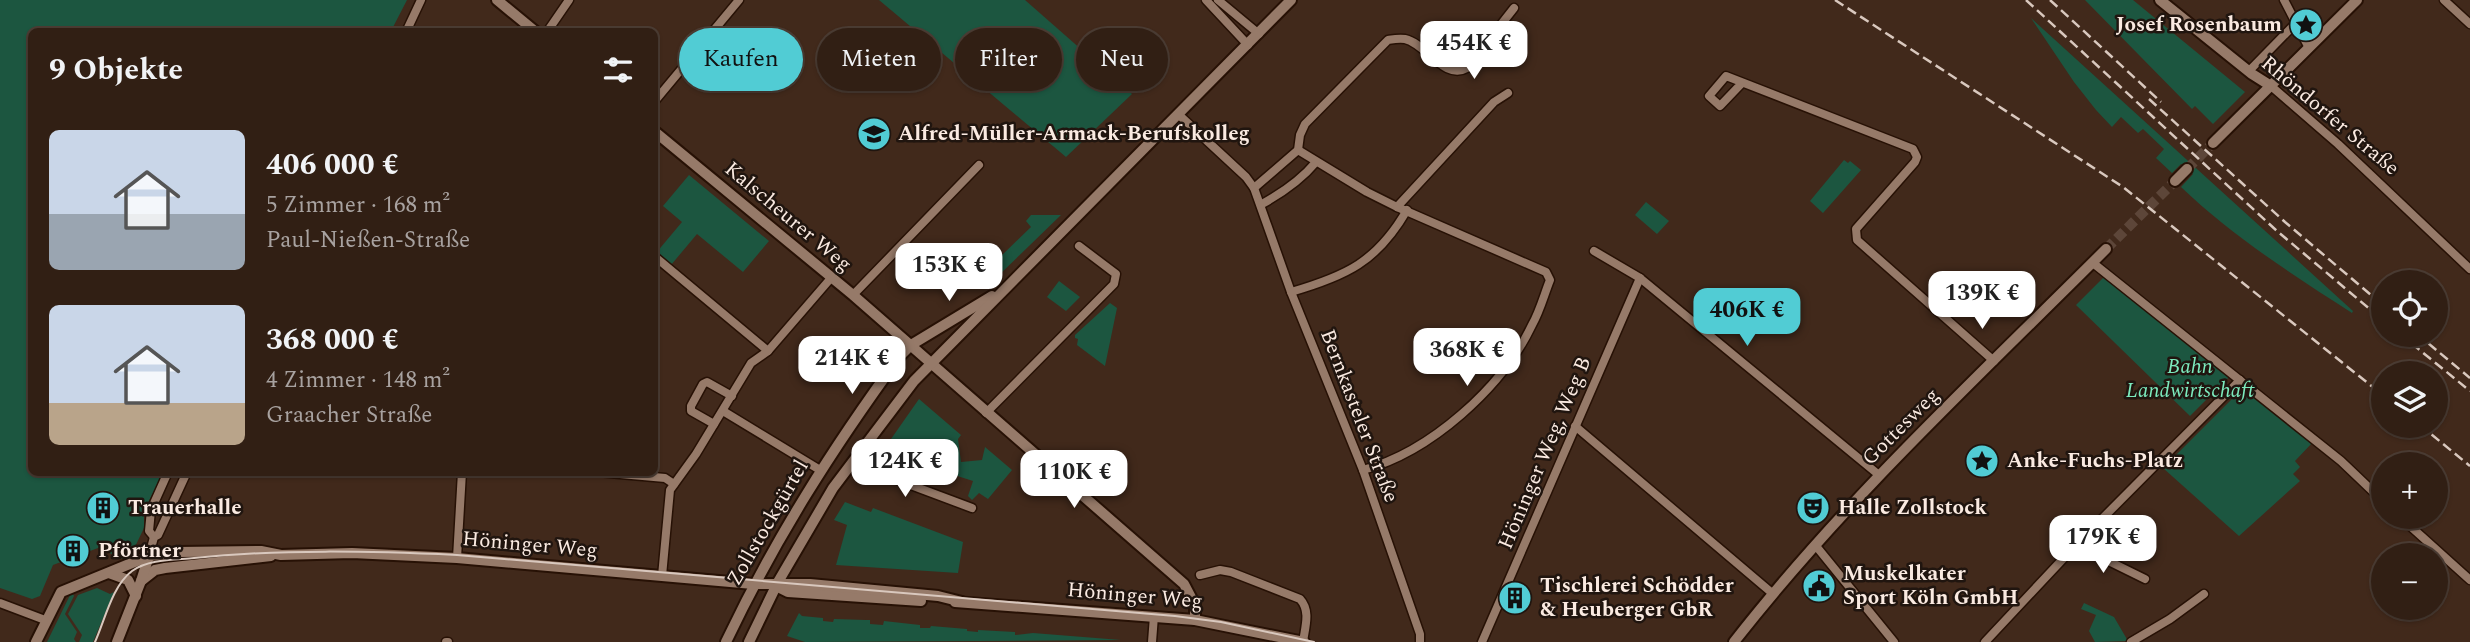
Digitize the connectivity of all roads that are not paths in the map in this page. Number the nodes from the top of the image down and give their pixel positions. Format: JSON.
{"nodes":[{"id":1,"x":421,"y":0,"type":"edge"},
{"id":2,"x":497,"y":0,"type":"edge"},
{"id":3,"x":569,"y":0,"type":"edge"},
{"id":4,"x":738,"y":0,"type":"edge"},
{"id":5,"x":1206,"y":0,"type":"edge"},
{"id":6,"x":1218,"y":0,"type":"edge"},
{"id":7,"x":1292,"y":0,"type":"edge"},
{"id":8,"x":2160,"y":0,"type":"edge"},
{"id":9,"x":2284,"y":0,"type":"edge"},
{"id":10,"x":2357,"y":0,"type":"edge"},
{"id":11,"x":2444,"y":0,"type":"edge"},
{"id":12,"x":1514,"y":8,"type":"dead end"},
{"id":13,"x":2295,"y":24,"type":"junction"},
{"id":14,"x":2470,"y":24,"type":"edge"},
{"id":15,"x":408,"y":28,"type":"edge"},
{"id":16,"x":531,"y":28,"type":"edge"},
{"id":17,"x":550,"y":28,"type":"edge"},
{"id":18,"x":1258,"y":34,"type":"junction"},
{"id":19,"x":1248,"y":45,"type":"junction"},
{"id":20,"x":2309,"y":48,"type":"junction"},
{"id":21,"x":2249,"y":71,"type":"junction"},
{"id":22,"x":1742,"y":83,"type":"dead end"},
{"id":23,"x":2271,"y":86,"type":"junction"},
{"id":24,"x":1508,"y":93,"type":"dead end"},
{"id":25,"x":658,"y":97,"type":"edge"},
{"id":26,"x":1178,"y":114,"type":"junction"},
{"id":27,"x":658,"y":134,"type":"edge"},
{"id":28,"x":2213,"y":143,"type":"tunnel mouth"},
{"id":29,"x":1298,"y":150,"type":"junction"},
{"id":30,"x":1315,"y":162,"type":"junction"},
{"id":31,"x":979,"y":165,"type":"dead end"},
{"id":32,"x":2187,"y":169,"type":"tunnel mouth"},
{"id":33,"x":2175,"y":181,"type":"tunnel mouth"},
{"id":34,"x":1254,"y":188,"type":"junction"},
{"id":35,"x":1262,"y":204,"type":"junction"},
{"id":36,"x":1397,"y":207,"type":"junction"},
{"id":37,"x":1407,"y":210,"type":"junction"},
{"id":38,"x":1079,"y":246,"type":"dead end"},
{"id":39,"x":2106,"y":249,"type":"tunnel mouth"},
{"id":40,"x":1594,"y":251,"type":"dead end"},
{"id":41,"x":658,"y":259,"type":"edge"},
{"id":42,"x":2093,"y":263,"type":"junction"},
{"id":43,"x":2470,"y":269,"type":"edge"},
{"id":44,"x":831,"y":278,"type":"junction"},
{"id":45,"x":1640,"y":278,"type":"junction"},
{"id":46,"x":1003,"y":289,"type":"junction"},
{"id":47,"x":1291,"y":292,"type":"junction"},
{"id":48,"x":853,"y":295,"type":"junction"},
{"id":49,"x":911,"y":345,"type":"junction"},
{"id":50,"x":768,"y":351,"type":"junction"},
{"id":51,"x":1994,"y":361,"type":"junction"},
{"id":52,"x":932,"y":364,"type":"junction"},
{"id":53,"x":2239,"y":380,"type":"junction"},
{"id":54,"x":732,"y":396,"type":"junction"},
{"id":55,"x":723,"y":411,"type":"junction"},
{"id":56,"x":986,"y":413,"type":"junction"},
{"id":57,"x":714,"y":424,"type":"junction"},
{"id":58,"x":1575,"y":426,"type":"junction"},
{"id":59,"x":852,"y":463,"type":"junction"},
{"id":60,"x":820,"y":470,"type":"junction"},
{"id":61,"x":1363,"y":470,"type":"junction"},
{"id":62,"x":1879,"y":475,"type":"junction"},
{"id":63,"x":166,"y":476,"type":"edge"},
{"id":64,"x":185,"y":476,"type":"edge"},
{"id":65,"x":462,"y":476,"type":"edge"},
{"id":66,"x":643,"y":476,"type":"edge"},
{"id":67,"x":674,"y":484,"type":"junction"},
{"id":68,"x":2371,"y":490,"type":"edge"},
{"id":69,"x":972,"y":508,"type":"dead end"},
{"id":70,"x":2413,"y":529,"type":"edge"},
{"id":71,"x":154,"y":537,"type":"junction"},
{"id":72,"x":2076,"y":545,"type":"junction"},
{"id":73,"x":1816,"y":546,"type":"junction"},
{"id":74,"x":281,"y":555,"type":"junction"},
{"id":75,"x":149,"y":556,"type":"junction"},
{"id":76,"x":457,"y":558,"type":"junction"},
{"id":77,"x":109,"y":573,"type":"junction"},
{"id":78,"x":1200,"y":575,"type":"dead end"},
{"id":79,"x":662,"y":576,"type":"junction"},
{"id":80,"x":2145,"y":579,"type":"dead end"},
{"id":81,"x":2470,"y":580,"type":"edge"},
{"id":82,"x":141,"y":581,"type":"junction"},
{"id":83,"x":754,"y":584,"type":"junction"},
{"id":84,"x":776,"y":586,"type":"junction"},
{"id":85,"x":1773,"y":593,"type":"junction"},
{"id":86,"x":2204,"y":594,"type":"dead end"},
{"id":87,"x":136,"y":596,"type":"junction"},
{"id":88,"x":0,"y":603,"type":"edge"},
{"id":89,"x":1154,"y":616,"type":"junction"},
{"id":90,"x":45,"y":620,"type":"junction"},
{"id":91,"x":1195,"y":620,"type":"junction"},
{"id":92,"x":36,"y":642,"type":"edge"},
{"id":93,"x":117,"y":642,"type":"edge"},
{"id":94,"x":726,"y":642,"type":"edge"},
{"id":95,"x":749,"y":642,"type":"edge"},
{"id":96,"x":1152,"y":642,"type":"edge"},
{"id":97,"x":1303,"y":642,"type":"edge"},
{"id":98,"x":1420,"y":642,"type":"edge"},
{"id":99,"x":1482,"y":642,"type":"edge"},
{"id":100,"x":1734,"y":642,"type":"edge"},
{"id":101,"x":1894,"y":642,"type":"edge"},
{"id":102,"x":1985,"y":642,"type":"edge"},
{"id":103,"x":2131,"y":642,"type":"edge"}],
"edges":[{"from":1,"to":15,"type":"street"},
{"from":2,"to":16,"type":"street"},
{"from":3,"to":17,"type":"street"},
{"from":4,"to":25,"type":"street"},
{"from":5,"to":19,"type":"street"},
{"from":6,"to":18,"type":"street"},
{"from":7,"to":18,"type":"street","name":"Zollstockgürtel"},
{"from":8,"to":21,"type":"street","name":"Rhöndorfer Straße"},
{"from":9,"to":13,"type":"street"},
{"from":10,"to":20,"type":"street"},
{"from":11,"to":14,"type":"street"},
{"from":12,"to":29,"type":"street"},
{"from":13,"to":20,"type":"street"},
{"from":13,"to":21,"type":"street"},
{"from":18,"to":19,"type":"street","name":"Zollstockgürtel"},
{"from":19,"to":26,"type":"street","name":"Zollstockgürtel"},
{"from":20,"to":23,"type":"street"},
{"from":21,"to":23,"type":"street","name":"Rhöndorfer Straße"},
{"from":22,"to":51,"type":"street"},
{"from":23,"to":28,"type":"street"},
{"from":23,"to":43,"type":"street","name":"Rhöndorfer Straße"},
{"from":24,"to":36,"type":"street"},
{"from":26,"to":34,"type":"street","name":"Bernkasteler Straße"},
{"from":26,"to":46,"type":"street","name":"Zollstockgürtel"},
{"from":27,"to":44,"type":"street","name":"Kalscheurer Weg"},
{"from":29,"to":30,"type":"street"},
{"from":29,"to":34,"type":"street"},
{"from":30,"to":35,"type":"street"},
{"from":30,"to":36,"type":"street"},
{"from":31,"to":48,"type":"street"},
{"from":32,"to":33,"type":"street"},
{"from":34,"to":35,"type":"street","name":"Bernkasteler Straße"},
{"from":35,"to":47,"type":"street","name":"Bernkasteler Straße"},
{"from":36,"to":37,"type":"street"},
{"from":37,"to":47,"type":"street"},
{"from":37,"to":61,"type":"street"},
{"from":38,"to":56,"type":"street"},
{"from":39,"to":42,"type":"street","name":"Gottesweg"},
{"from":40,"to":45,"type":"street"},
{"from":41,"to":50,"type":"street"},
{"from":42,"to":51,"type":"street","name":"Gottesweg"},
{"from":42,"to":53,"type":"street"},
{"from":44,"to":48,"type":"street","name":"Kalscheurer Weg"},
{"from":44,"to":50,"type":"street"},
{"from":45,"to":58,"type":"street","name":"Höninger Weg, Weg B"},
{"from":45,"to":62,"type":"street"},
{"from":46,"to":49,"type":"street","name":"Zollstockgürtel"},
{"from":46,"to":52,"type":"street","name":"Zollstockgürtel"},
{"from":47,"to":61,"type":"street","name":"Bernkasteler Straße"},
{"from":48,"to":49,"type":"street","name":"Kalscheurer Weg"},
{"from":49,"to":52,"type":"street","name":"Kalscheurer Weg"},
{"from":49,"to":60,"type":"street","name":"Zollstockgürtel"},
{"from":50,"to":54,"type":"street"},
{"from":51,"to":62,"type":"street","name":"Gottesweg"},
{"from":52,"to":56,"type":"street","name":"Kalscheurer Weg"},
{"from":52,"to":59,"type":"street","name":"Zollstockgürtel"},
{"from":53,"to":68,"type":"street"},
{"from":53,"to":72,"type":"street"},
{"from":54,"to":55,"type":"street"},
{"from":54,"to":57,"type":"street"},
{"from":55,"to":57,"type":"street"},
{"from":55,"to":60,"type":"street"},
{"from":56,"to":91,"type":"street","name":"Kalscheurer Weg"},
{"from":57,"to":67,"type":"street"},
{"from":58,"to":85,"type":"street"},
{"from":58,"to":99,"type":"street","name":"Höninger Weg, Weg B"},
{"from":59,"to":69,"type":"street"},
{"from":59,"to":84,"type":"street","name":"Zollstockgürtel"},
{"from":60,"to":83,"type":"street","name":"Zollstockgürtel"},
{"from":61,"to":98,"type":"street","name":"Bernkasteler Straße"},
{"from":62,"to":73,"type":"street","name":"Gottesweg"},
{"from":63,"to":71,"type":"street"},
{"from":64,"to":71,"type":"street"},
{"from":65,"to":76,"type":"street"},
{"from":66,"to":67,"type":"street"},
{"from":67,"to":79,"type":"street"},
{"from":70,"to":81,"type":"street"},
{"from":71,"to":75,"type":"street"},
{"from":72,"to":80,"type":"street"},
{"from":72,"to":102,"type":"street"},
{"from":73,"to":85,"type":"street","name":"Gottesweg"},
{"from":73,"to":101,"type":"street"},
{"from":74,"to":75,"type":"street","name":"Höninger Weg"},
{"from":74,"to":76,"type":"street","name":"Höninger Weg"},
{"from":74,"to":82,"type":"street","name":"Höninger Weg"},
{"from":75,"to":77,"type":"street","name":"Höninger Weg"},
{"from":75,"to":82,"type":"street"},
{"from":76,"to":79,"type":"street","name":"Höninger Weg"},
{"from":77,"to":87,"type":"street"},
{"from":77,"to":90,"type":"street","name":"Höninger Weg"},
{"from":78,"to":97,"type":"street","name":"Höninger Weg"},
{"from":79,"to":83,"type":"street","name":"Höninger Weg"},
{"from":82,"to":87,"type":"street"},
{"from":83,"to":84,"type":"street","name":"Höninger Weg"},
{"from":83,"to":94,"type":"street","name":"Zollstockgürtel"},
{"from":84,"to":89,"type":"street","name":"Höninger Weg"},
{"from":84,"to":95,"type":"street","name":"Zollstockgürtel"},
{"from":85,"to":100,"type":"street","name":"Gottesweg"},
{"from":86,"to":103,"type":"street"},
{"from":87,"to":93,"type":"street"},
{"from":88,"to":90,"type":"street"},
{"from":89,"to":91,"type":"street","name":"Höninger Weg"},
{"from":89,"to":96,"type":"street"},
{"from":90,"to":92,"type":"street","name":"Höninger Weg"},
{"from":91,"to":97,"type":"street","name":"Höninger Weg"}]}
